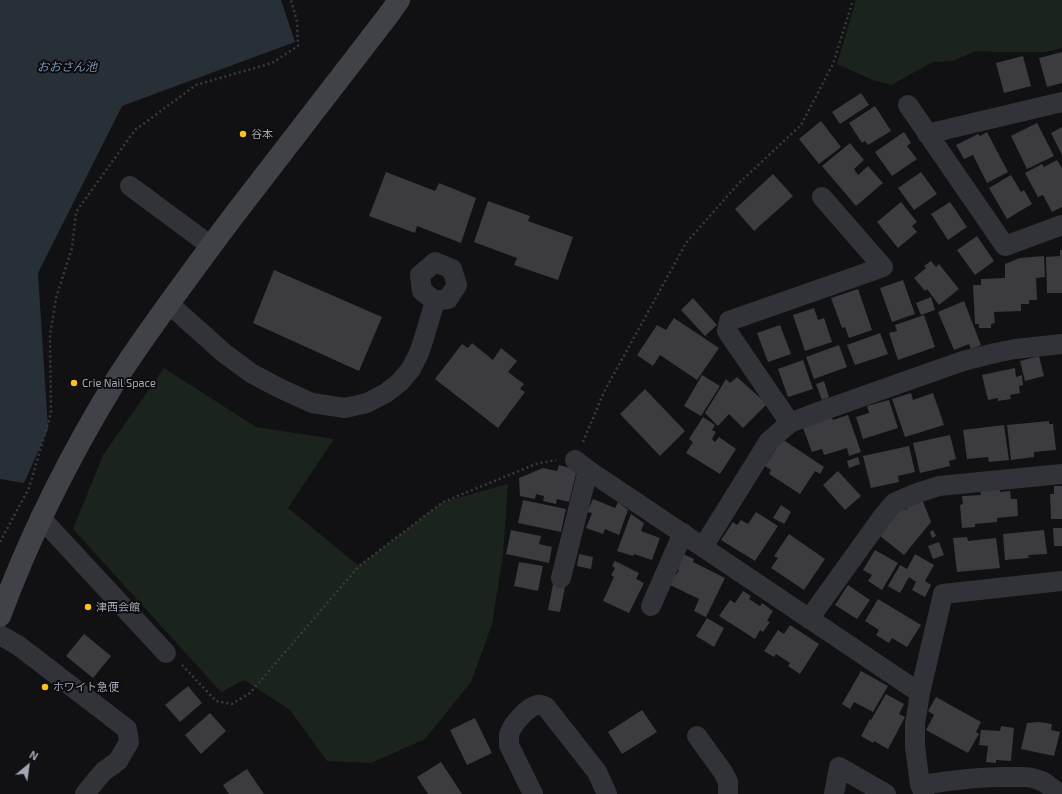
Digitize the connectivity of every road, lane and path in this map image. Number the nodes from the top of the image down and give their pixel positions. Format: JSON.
{"nodes":[{"id":1,"x":291,"y":0,"type":"edge"},
{"id":2,"x":399,"y":0,"type":"edge"},
{"id":3,"x":853,"y":0,"type":"edge"},
{"id":4,"x":1062,"y":102,"type":"edge"},
{"id":5,"x":908,"y":105,"type":"dead end"},
{"id":6,"x":927,"y":134,"type":"junction"},
{"id":7,"x":130,"y":186,"type":"dead end"},
{"id":8,"x":822,"y":197,"type":"dead end"},
{"id":9,"x":1062,"y":225,"type":"edge"},
{"id":10,"x":211,"y":246,"type":"junction"},
{"id":11,"x":435,"y":301,"type":"dead end"},
{"id":12,"x":168,"y":304,"type":"junction"},
{"id":13,"x":1062,"y":344,"type":"edge"},
{"id":14,"x":790,"y":423,"type":"junction"},
{"id":15,"x":582,"y":465,"type":"junction"},
{"id":16,"x":1062,"y":474,"type":"edge"},
{"id":17,"x":40,"y":517,"type":"junction"},
{"id":18,"x":683,"y":533,"type":"junction"},
{"id":19,"x":0,"y":542,"type":"edge"},
{"id":20,"x":703,"y":546,"type":"junction"},
{"id":21,"x":561,"y":578,"type":"dead end"},
{"id":22,"x":1062,"y":581,"type":"edge"},
{"id":23,"x":5,"y":584,"type":"edge"},
{"id":24,"x":651,"y":606,"type":"dead end"},
{"id":25,"x":0,"y":616,"type":"edge"},
{"id":26,"x":809,"y":619,"type":"junction"},
{"id":27,"x":0,"y":635,"type":"edge"},
{"id":28,"x":166,"y":653,"type":"joint"},
{"id":29,"x":920,"y":693,"type":"junction"},
{"id":30,"x":697,"y":736,"type":"dead end"},
{"id":31,"x":922,"y":789,"type":"edge"},
{"id":32,"x":604,"y":793,"type":"edge"},
{"id":33,"x":85,"y":794,"type":"edge"},
{"id":34,"x":533,"y":794,"type":"edge"},
{"id":35,"x":728,"y":794,"type":"edge"},
{"id":36,"x":834,"y":794,"type":"edge"},
{"id":37,"x":886,"y":794,"type":"edge"},
{"id":38,"x":1059,"y":794,"type":"edge"}],
"edges":[{"from":1,"to":19,"type":"path"},
{"from":2,"to":10,"type":"street"},
{"from":3,"to":15,"type":"path"},
{"from":4,"to":6,"type":"street"},
{"from":5,"to":6,"type":"street"},
{"from":6,"to":9,"type":"street"},
{"from":7,"to":10,"type":"street"},
{"from":8,"to":14,"type":"street"},
{"from":10,"to":12,"type":"street"},
{"from":11,"to":12,"type":"street"},
{"from":12,"to":17,"type":"street"},
{"from":13,"to":14,"type":"street"},
{"from":14,"to":20,"type":"street"},
{"from":15,"to":18,"type":"street"},
{"from":15,"to":21,"type":"street"},
{"from":15,"to":28,"type":"path"},
{"from":16,"to":26,"type":"street"},
{"from":17,"to":23,"type":"street"},
{"from":17,"to":28,"type":"street"},
{"from":18,"to":20,"type":"street"},
{"from":18,"to":24,"type":"street"},
{"from":20,"to":26,"type":"street"},
{"from":22,"to":29,"type":"street"},
{"from":23,"to":25,"type":"street"},
{"from":26,"to":29,"type":"street"},
{"from":27,"to":33,"type":"street"},
{"from":29,"to":31,"type":"street"},
{"from":30,"to":35,"type":"street"},
{"from":31,"to":38,"type":"street"},
{"from":32,"to":34,"type":"street"},
{"from":36,"to":37,"type":"street"}]}
